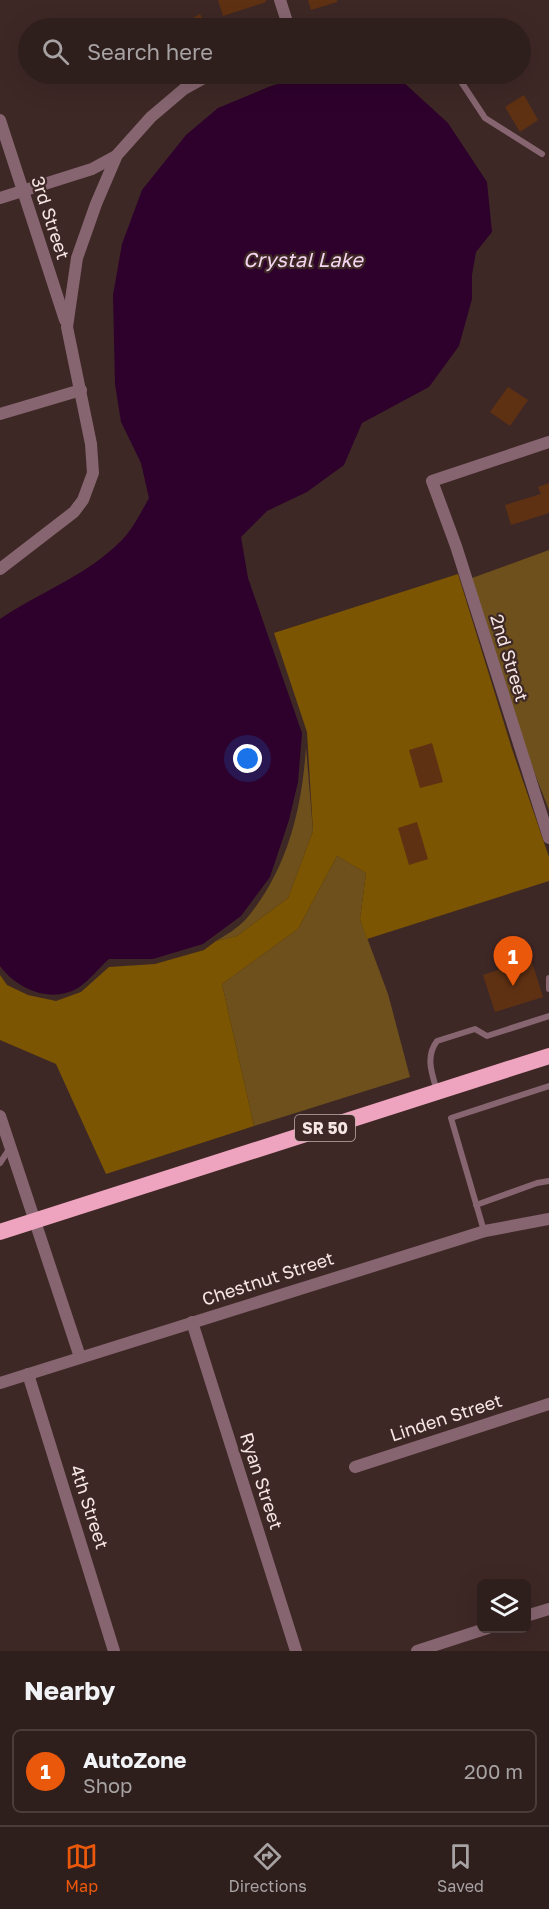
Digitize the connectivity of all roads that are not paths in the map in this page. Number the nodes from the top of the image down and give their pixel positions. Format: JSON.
{"nodes":[{"id":1,"x":280,"y":0,"type":"edge"},
{"id":2,"x":286,"y":18,"type":"edge"},
{"id":3,"x":195,"y":84,"type":"edge"},
{"id":4,"x":463,"y":84,"type":"edge"},
{"id":5,"x":0,"y":120,"type":"edge"},
{"id":6,"x":542,"y":153,"type":"dead end"},
{"id":7,"x":117,"y":155,"type":"junction"},
{"id":8,"x":22,"y":191,"type":"junction"},
{"id":9,"x":0,"y":198,"type":"edge"},
{"id":10,"x":67,"y":327,"type":"junction"},
{"id":11,"x":81,"y":390,"type":"junction"},
{"id":12,"x":0,"y":414,"type":"edge"},
{"id":13,"x":549,"y":442,"type":"edge"},
{"id":14,"x":0,"y":569,"type":"edge"},
{"id":15,"x":549,"y":838,"type":"edge"},
{"id":16,"x":549,"y":978,"type":"edge"},
{"id":17,"x":549,"y":989,"type":"edge"},
{"id":18,"x":549,"y":1016,"type":"edge"},
{"id":19,"x":549,"y":1056,"type":"edge"},
{"id":20,"x":549,"y":1086,"type":"edge"},
{"id":21,"x":438,"y":1092,"type":"junction"},
{"id":22,"x":0,"y":1116,"type":"edge"},
{"id":23,"x":10,"y":1147,"type":"junction"},
{"id":24,"x":0,"y":1163,"type":"edge"},
{"id":25,"x":549,"y":1182,"type":"edge"},
{"id":26,"x":476,"y":1205,"type":"junction"},
{"id":27,"x":549,"y":1219,"type":"edge"},
{"id":28,"x":35,"y":1221,"type":"junction"},
{"id":29,"x":484,"y":1231,"type":"junction"},
{"id":30,"x":0,"y":1232,"type":"edge"},
{"id":31,"x":192,"y":1322,"type":"junction"},
{"id":32,"x":80,"y":1358,"type":"junction"},
{"id":33,"x":28,"y":1374,"type":"junction"},
{"id":34,"x":0,"y":1383,"type":"edge"},
{"id":35,"x":549,"y":1404,"type":"edge"},
{"id":36,"x":355,"y":1467,"type":"dead end"},
{"id":37,"x":549,"y":1609,"type":"edge"},
{"id":38,"x":531,"y":1614,"type":"edge"},
{"id":39,"x":477,"y":1632,"type":"edge"},
{"id":40,"x":114,"y":1651,"type":"edge"},
{"id":41,"x":296,"y":1651,"type":"edge"},
{"id":42,"x":417,"y":1651,"type":"edge"}],
"edges":[{"from":1,"to":2,"type":"street"},
{"from":3,"to":7,"type":"street"},
{"from":4,"to":6,"type":"lane"},
{"from":5,"to":8,"type":"street","name":"3rd Street"},
{"from":7,"to":8,"type":"street"},
{"from":7,"to":10,"type":"street"},
{"from":8,"to":9,"type":"street"},
{"from":8,"to":10,"type":"street","name":"3rd Street"},
{"from":10,"to":11,"type":"street"},
{"from":11,"to":12,"type":"street"},
{"from":11,"to":14,"type":"street"},
{"from":13,"to":15,"type":"street","name":"2nd Street"},
{"from":16,"to":17,"type":"lane"},
{"from":18,"to":21,"type":"lane"},
{"from":19,"to":21,"type":"highway","number":"SR 50"},
{"from":20,"to":26,"type":"lane"},
{"from":21,"to":28,"type":"highway","number":"SR 50"},
{"from":22,"to":23,"type":"street"},
{"from":23,"to":24,"type":"lane"},
{"from":23,"to":28,"type":"street"},
{"from":25,"to":26,"type":"lane"},
{"from":26,"to":29,"type":"lane"},
{"from":27,"to":29,"type":"street","name":"Chestnut Street"},
{"from":28,"to":30,"type":"highway","number":"SR 50"},
{"from":28,"to":32,"type":"street"},
{"from":29,"to":31,"type":"street","name":"Chestnut Street"},
{"from":31,"to":32,"type":"street","name":"Chestnut Street"},
{"from":31,"to":41,"type":"street","name":"Ryan Street"},
{"from":32,"to":33,"type":"street","name":"Chestnut Street"},
{"from":33,"to":34,"type":"street","name":"Chestnut Street"},
{"from":33,"to":40,"type":"street","name":"4th Street"},
{"from":35,"to":36,"type":"street","name":"Linden Street"},
{"from":37,"to":38,"type":"street"},
{"from":39,"to":42,"type":"street"}]}
